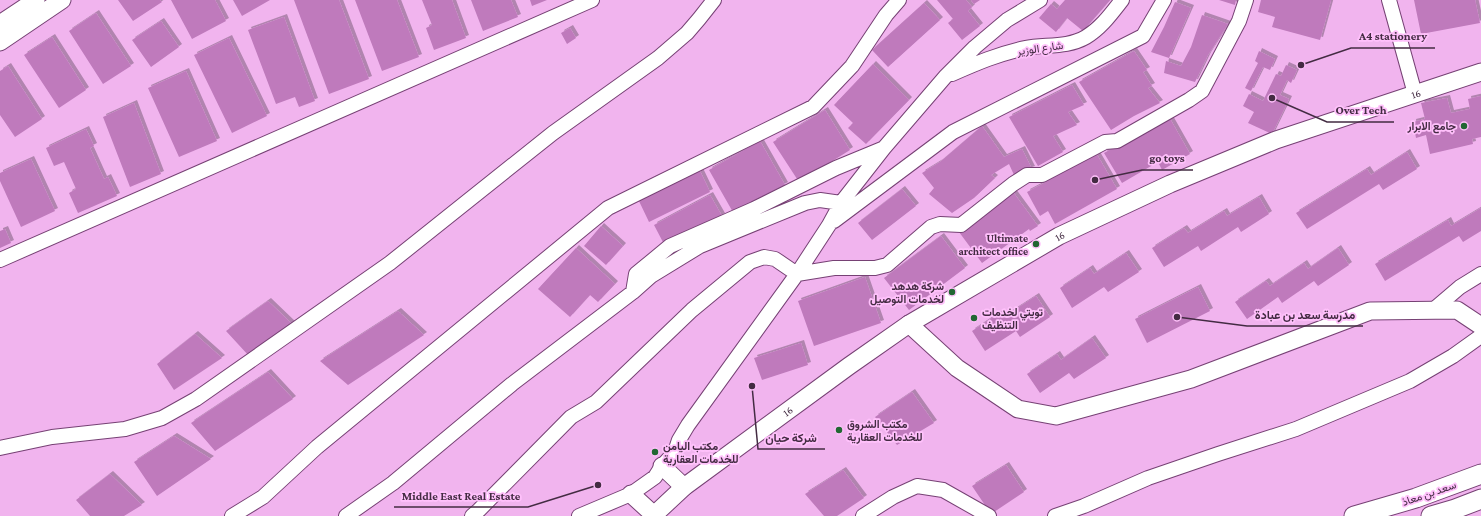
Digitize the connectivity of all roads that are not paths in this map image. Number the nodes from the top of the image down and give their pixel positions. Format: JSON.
{"nodes":[{"id":1,"x":36,"y":0,"type":"edge"},
{"id":2,"x":62,"y":0,"type":"edge"},
{"id":3,"x":592,"y":0,"type":"edge"},
{"id":4,"x":714,"y":0,"type":"edge"},
{"id":5,"x":899,"y":0,"type":"edge"},
{"id":6,"x":1040,"y":0,"type":"edge"},
{"id":7,"x":1122,"y":0,"type":"edge"},
{"id":8,"x":1164,"y":0,"type":"edge"},
{"id":9,"x":1246,"y":0,"type":"edge"},
{"id":10,"x":1389,"y":0,"type":"edge"},
{"id":11,"x":0,"y":24,"type":"edge"},
{"id":12,"x":0,"y":42,"type":"edge"},
{"id":13,"x":1481,"y":72,"type":"edge"},
{"id":14,"x":945,"y":77,"type":"junction"},
{"id":15,"x":1415,"y":94,"type":"junction"},
{"id":16,"x":884,"y":148,"type":"junction"},
{"id":17,"x":841,"y":203,"type":"junction"},
{"id":18,"x":829,"y":225,"type":"junction"},
{"id":19,"x":0,"y":260,"type":"edge"},
{"id":20,"x":797,"y":274,"type":"junction"},
{"id":21,"x":1481,"y":274,"type":"edge"},
{"id":22,"x":632,"y":292,"type":"junction"},
{"id":23,"x":1433,"y":310,"type":"junction"},
{"id":24,"x":909,"y":324,"type":"junction"},
{"id":25,"x":1481,"y":326,"type":"edge"},
{"id":26,"x":1481,"y":336,"type":"edge"},
{"id":27,"x":0,"y":448,"type":"edge"},
{"id":28,"x":662,"y":466,"type":"junction"},
{"id":29,"x":1481,"y":474,"type":"edge"},
{"id":30,"x":684,"y":487,"type":"junction"},
{"id":31,"x":631,"y":494,"type":"junction"},
{"id":32,"x":1481,"y":499,"type":"edge"},
{"id":33,"x":232,"y":516,"type":"edge"},
{"id":34,"x":346,"y":516,"type":"edge"},
{"id":35,"x":472,"y":516,"type":"edge"},
{"id":36,"x":579,"y":516,"type":"edge"},
{"id":37,"x":653,"y":516,"type":"edge"},
{"id":38,"x":863,"y":516,"type":"edge"},
{"id":39,"x":989,"y":516,"type":"edge"},
{"id":40,"x":1055,"y":516,"type":"edge"},
{"id":41,"x":1354,"y":516,"type":"edge"},
{"id":42,"x":1431,"y":516,"type":"edge"}],
"edges":[{"from":1,"to":11,"type":"street"},
{"from":2,"to":12,"type":"street"},
{"from":3,"to":19,"type":"street"},
{"from":4,"to":27,"type":"street"},
{"from":5,"to":33,"type":"street"},
{"from":6,"to":14,"type":"street"},
{"from":7,"to":14,"type":"street","name":"شارع الوزير"},
{"from":8,"to":18,"type":"street"},
{"from":9,"to":20,"type":"street"},
{"from":10,"to":15,"type":"street"},
{"from":13,"to":15,"type":"street","name":"16"},
{"from":14,"to":16,"type":"street"},
{"from":15,"to":24,"type":"street","name":"16"},
{"from":16,"to":17,"type":"street"},
{"from":16,"to":22,"type":"street"},
{"from":17,"to":18,"type":"street"},
{"from":17,"to":22,"type":"street"},
{"from":18,"to":20,"type":"street"},
{"from":20,"to":28,"type":"street"},
{"from":20,"to":35,"type":"street"},
{"from":21,"to":23,"type":"street"},
{"from":22,"to":34,"type":"street"},
{"from":23,"to":24,"type":"street"},
{"from":23,"to":25,"type":"street"},
{"from":24,"to":30,"type":"street","name":"16"},
{"from":26,"to":40,"type":"street"},
{"from":28,"to":30,"type":"street"},
{"from":28,"to":31,"type":"street"},
{"from":29,"to":41,"type":"main road","name":"سعد بن معاذ"},
{"from":30,"to":37,"type":"street","name":"16"},
{"from":31,"to":36,"type":"street"},
{"from":31,"to":37,"type":"street"},
{"from":32,"to":42,"type":"main road","name":"سعد بن معاذ"},
{"from":38,"to":39,"type":"street"}]}
